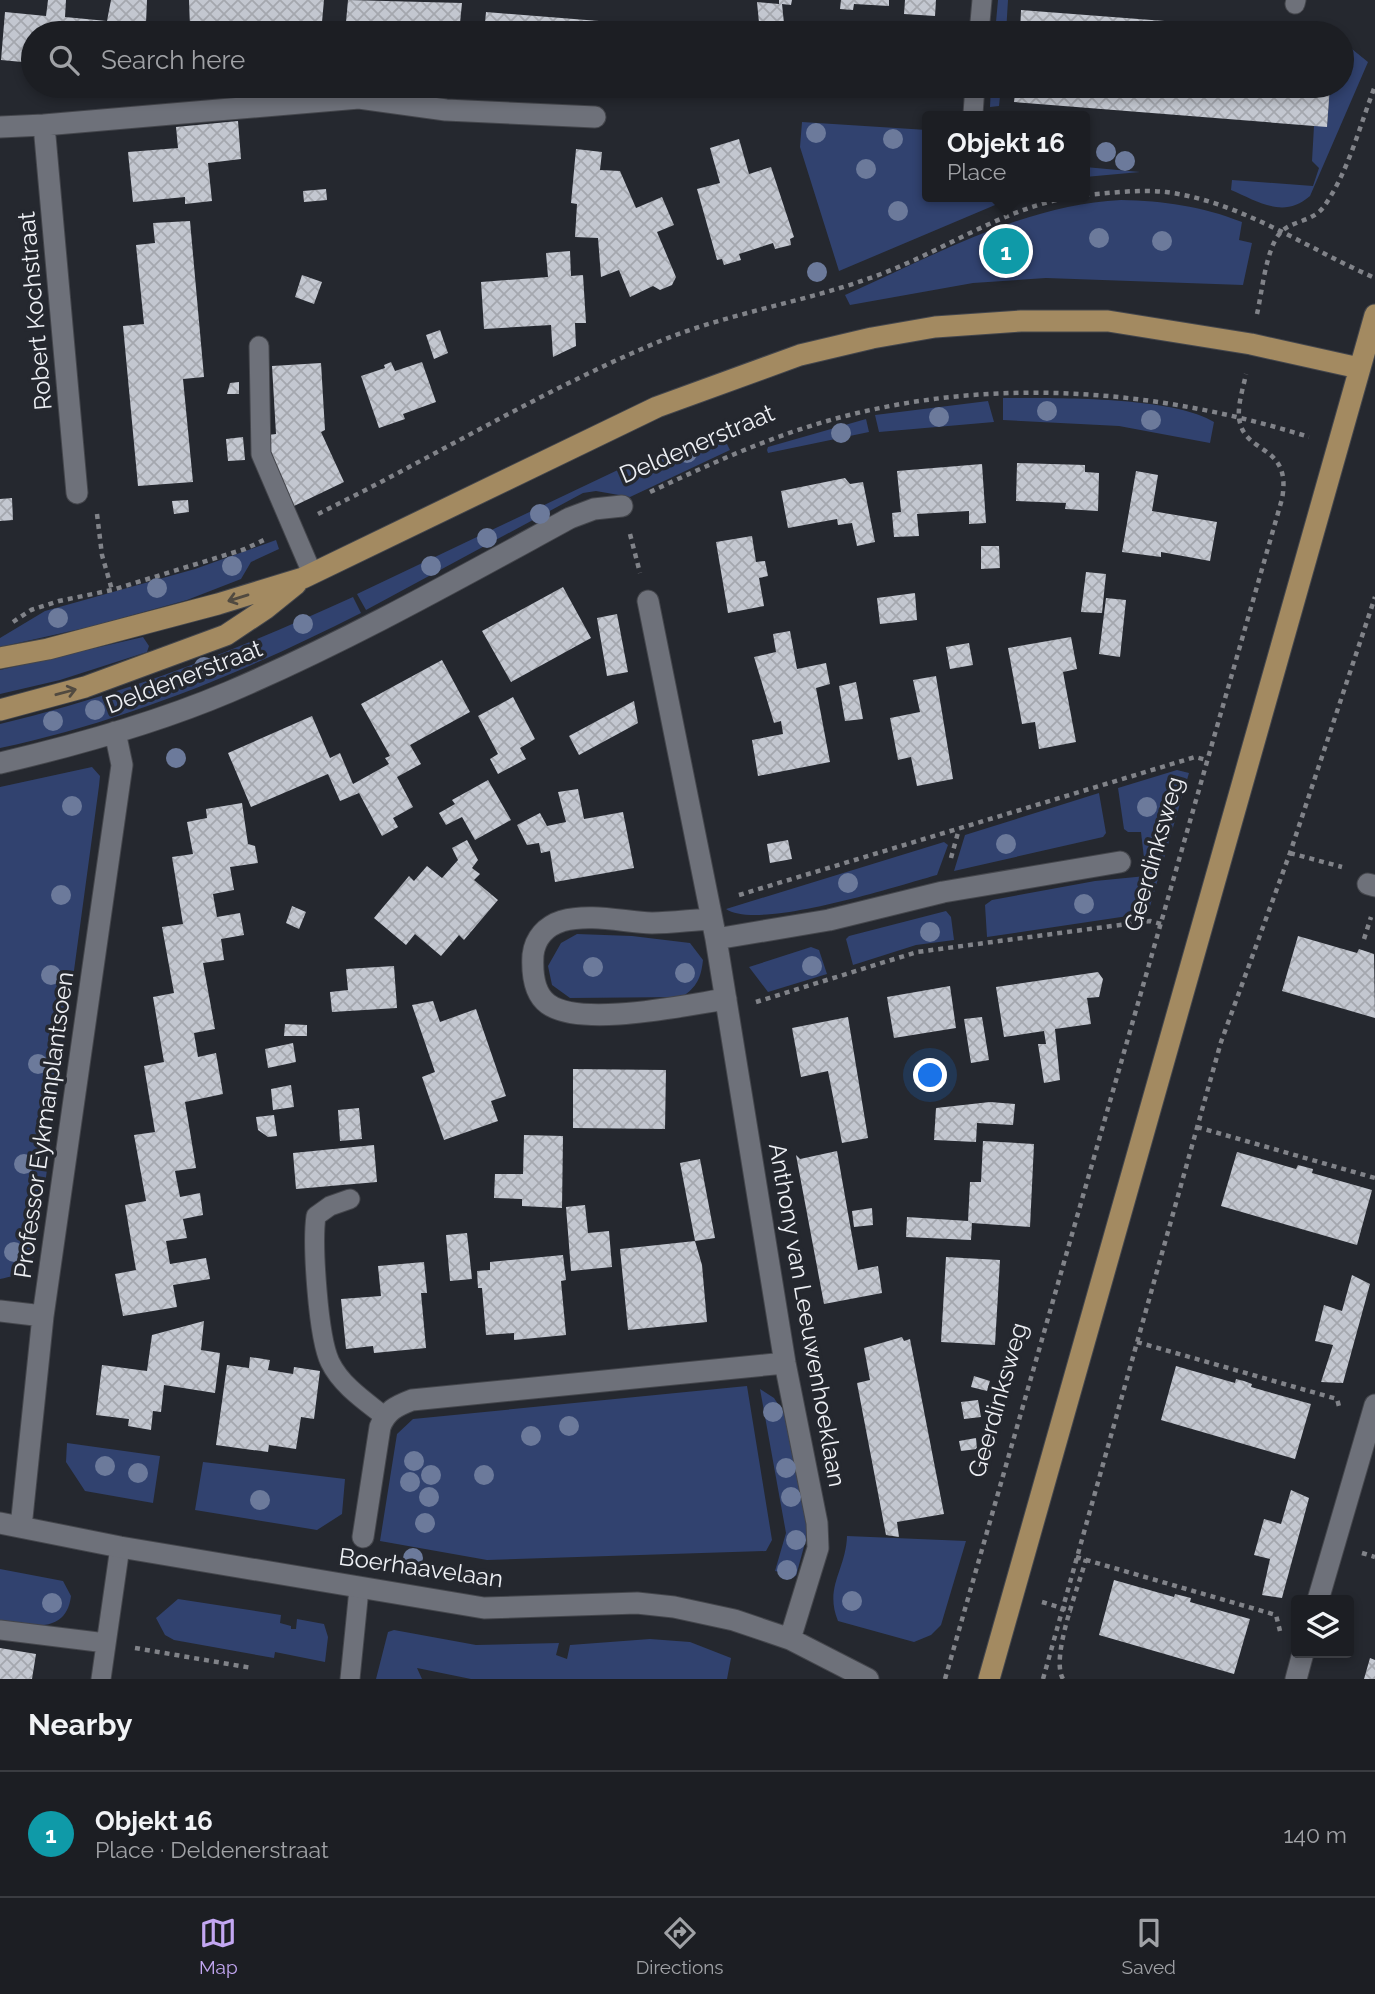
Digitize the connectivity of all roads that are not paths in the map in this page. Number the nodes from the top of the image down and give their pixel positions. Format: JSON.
{"nodes":[{"id":1,"x":982,"y":0,"type":"edge"},
{"id":2,"x":980,"y":21,"type":"edge"},
{"id":3,"x":595,"y":117,"type":"dead end"},
{"id":4,"x":44,"y":125,"type":"junction"},
{"id":5,"x":0,"y":127,"type":"edge"},
{"id":6,"x":1375,"y":316,"type":"edge"},
{"id":7,"x":259,"y":346,"type":"dead end"},
{"id":8,"x":1359,"y":368,"type":"junction"},
{"id":9,"x":77,"y":493,"type":"road end"},
{"id":10,"x":622,"y":506,"type":"road end"},
{"id":11,"x":308,"y":576,"type":"junction"},
{"id":12,"x":648,"y":601,"type":"road end"},
{"id":13,"x":0,"y":658,"type":"edge"},
{"id":14,"x":0,"y":710,"type":"edge"},
{"id":15,"x":115,"y":732,"type":"junction"},
{"id":16,"x":0,"y":763,"type":"edge"},
{"id":17,"x":1120,"y":862,"type":"dead end"},
{"id":18,"x":711,"y":921,"type":"junction"},
{"id":19,"x":727,"y":1004,"type":"junction"},
{"id":20,"x":350,"y":1199,"type":"dead end"},
{"id":21,"x":0,"y":1311,"type":"edge"},
{"id":22,"x":43,"y":1315,"type":"junction"},
{"id":23,"x":786,"y":1363,"type":"junction"},
{"id":24,"x":1375,"y":1405,"type":"edge"},
{"id":25,"x":384,"y":1416,"type":"junction"},
{"id":26,"x":10,"y":1525,"type":"edge"},
{"id":27,"x":363,"y":1537,"type":"dead end"},
{"id":28,"x":120,"y":1547,"type":"junction"},
{"id":29,"x":359,"y":1589,"type":"junction"},
{"id":30,"x":1319,"y":1595,"type":"edge"},
{"id":31,"x":0,"y":1630,"type":"edge"},
{"id":32,"x":790,"y":1639,"type":"junction"},
{"id":33,"x":106,"y":1643,"type":"junction"},
{"id":34,"x":1302,"y":1658,"type":"edge"},
{"id":35,"x":101,"y":1679,"type":"edge"},
{"id":36,"x":350,"y":1679,"type":"edge"},
{"id":37,"x":868,"y":1679,"type":"edge"},
{"id":38,"x":989,"y":1679,"type":"edge"},
{"id":39,"x":1296,"y":1679,"type":"edge"}],
"edges":[{"from":1,"to":2,"type":"lane"},
{"from":3,"to":4,"type":"street"},
{"from":4,"to":5,"type":"street"},
{"from":4,"to":9,"type":"street","name":"Robert Kochstraat"},
{"from":6,"to":8,"type":"main road"},
{"from":7,"to":11,"type":"lane"},
{"from":8,"to":11,"type":"main road","name":"Deldenerstraat"},
{"from":8,"to":38,"type":"main road"},
{"from":10,"to":15,"type":"street","name":"Deldenerstraat"},
{"from":11,"to":13,"type":"main road","name":"Deldenerstraat","one_way":true},
{"from":14,"to":11,"type":"main road","name":"Deldenerstraat","one_way":true},
{"from":12,"to":18,"type":"street","name":"Anthony van Leeuwenhoeklaan"},
{"from":15,"to":16,"type":"street","name":"Deldenerstraat"},
{"from":15,"to":22,"type":"street","name":"Professor Eykmanplantsoen"},
{"from":17,"to":18,"type":"street"},
{"from":18,"to":19,"type":"street","name":"Anthony van Leeuwenhoeklaan"},
{"from":18,"to":19,"type":"street"},
{"from":19,"to":23,"type":"street","name":"Anthony van Leeuwenhoeklaan"},
{"from":20,"to":25,"type":"lane"},
{"from":21,"to":22,"type":"street"},
{"from":22,"to":26,"type":"street","name":"Professor Eykmanplantsoen"},
{"from":23,"to":25,"type":"street"},
{"from":23,"to":32,"type":"street","name":"Anthony van Leeuwenhoeklaan"},
{"from":24,"to":30,"type":"street"},
{"from":25,"to":27,"type":"street","name":"Boerhaavelaan"},
{"from":26,"to":28,"type":"street","name":"Boerhaavelaan"},
{"from":28,"to":29,"type":"street","name":"Boerhaavelaan"},
{"from":28,"to":33,"type":"lane"},
{"from":29,"to":32,"type":"street","name":"Boerhaavelaan"},
{"from":29,"to":36,"type":"lane"},
{"from":31,"to":33,"type":"lane"},
{"from":32,"to":37,"type":"street","name":"Boerhaavelaan"},
{"from":33,"to":35,"type":"lane"},
{"from":34,"to":39,"type":"street"}]}
